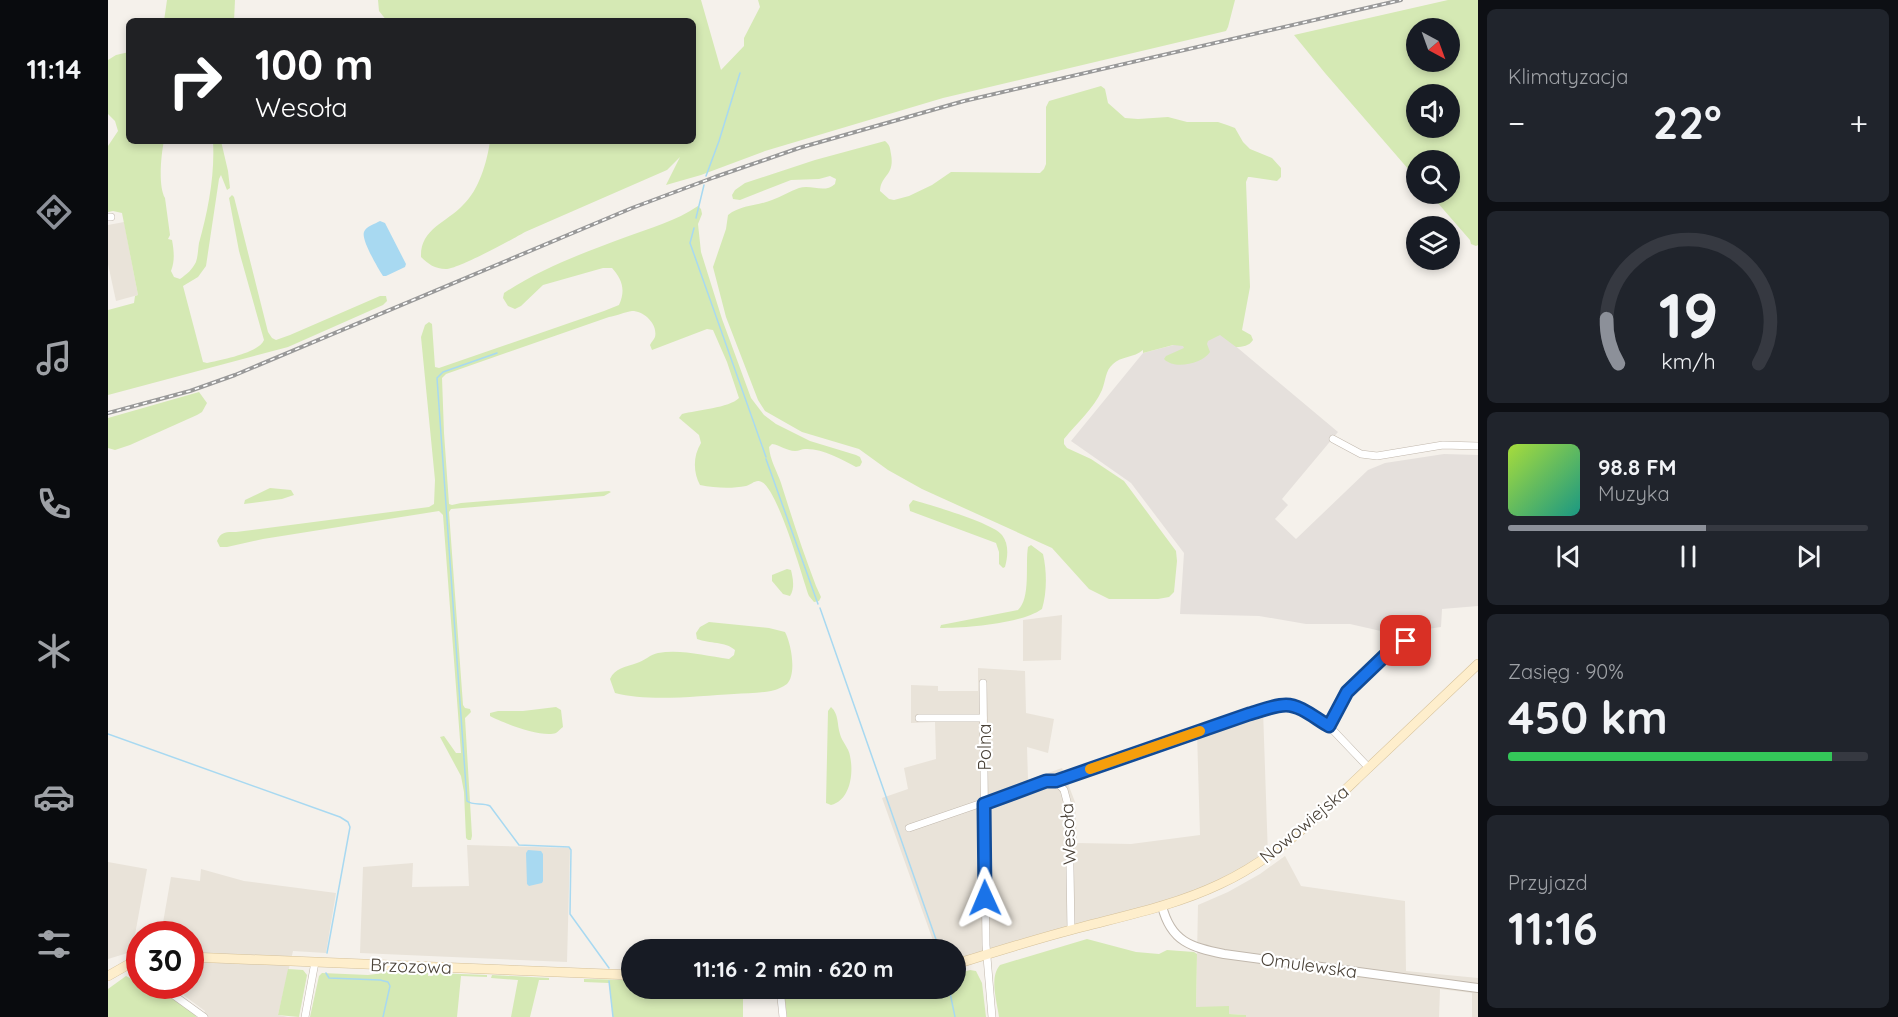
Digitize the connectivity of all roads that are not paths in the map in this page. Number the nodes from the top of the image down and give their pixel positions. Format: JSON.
{"nodes":[{"id":1,"x":1333,"y":439,"type":"dead end"},
{"id":2,"x":1478,"y":446,"type":"edge"},
{"id":3,"x":1413,"y":640,"type":"dead end"},
{"id":4,"x":1478,"y":664,"type":"edge"},
{"id":5,"x":984,"y":683,"type":"dead end"},
{"id":6,"x":919,"y":718,"type":"dead end"},
{"id":7,"x":984,"y":718,"type":"junction"},
{"id":8,"x":1329,"y":726,"type":"junction"},
{"id":9,"x":1369,"y":768,"type":"junction"},
{"id":10,"x":1056,"y":781,"type":"junction"},
{"id":11,"x":984,"y":804,"type":"junction"},
{"id":12,"x":909,"y":828,"type":"dead end"},
{"id":13,"x":1161,"y":906,"type":"junction"},
{"id":14,"x":1071,"y":930,"type":"junction"},
{"id":15,"x":986,"y":955,"type":"junction"},
{"id":16,"x":204,"y":958,"type":"edge"},
{"id":17,"x":966,"y":961,"type":"edge"},
{"id":18,"x":315,"y":962,"type":"junction"},
{"id":19,"x":126,"y":966,"type":"edge"},
{"id":20,"x":621,"y":975,"type":"edge"},
{"id":21,"x":108,"y":976,"type":"edge"},
{"id":22,"x":1478,"y":988,"type":"edge"},
{"id":23,"x":179,"y":999,"type":"edge"},
{"id":24,"x":781,"y":999,"type":"edge"},
{"id":25,"x":202,"y":1016,"type":"edge"},
{"id":26,"x":305,"y":1017,"type":"edge"},
{"id":27,"x":783,"y":1017,"type":"edge"},
{"id":28,"x":992,"y":1017,"type":"edge"}],
"edges":[{"from":1,"to":2,"type":"street"},
{"from":3,"to":8,"type":"street"},
{"from":4,"to":9,"type":"main road","name":"Nowowiejska"},
{"from":5,"to":7,"type":"street","name":"Polna"},
{"from":6,"to":7,"type":"street"},
{"from":7,"to":11,"type":"street","name":"Polna"},
{"from":8,"to":9,"type":"street"},
{"from":8,"to":10,"type":"street"},
{"from":9,"to":13,"type":"main road","name":"Nowowiejska"},
{"from":10,"to":11,"type":"street","name":"Wesoła"},
{"from":10,"to":14,"type":"street","name":"Wesoła"},
{"from":11,"to":12,"type":"street","name":"Wesoła"},
{"from":11,"to":15,"type":"street","name":"Polna"},
{"from":13,"to":14,"type":"main road","name":"Nowowiejska"},
{"from":13,"to":22,"type":"street","name":"Omulewska"},
{"from":14,"to":15,"type":"main road","name":"Nowowiejska"},
{"from":15,"to":17,"type":"main road","name":"Nowowiejska"},
{"from":15,"to":28,"type":"street","name":"Polna"},
{"from":16,"to":18,"type":"main road","name":"Brzozowa"},
{"from":18,"to":20,"type":"main road","name":"Brzozowa"},
{"from":18,"to":26,"type":"street"},
{"from":19,"to":21,"type":"main road"},
{"from":23,"to":25,"type":"street"},
{"from":24,"to":27,"type":"street"}]}
